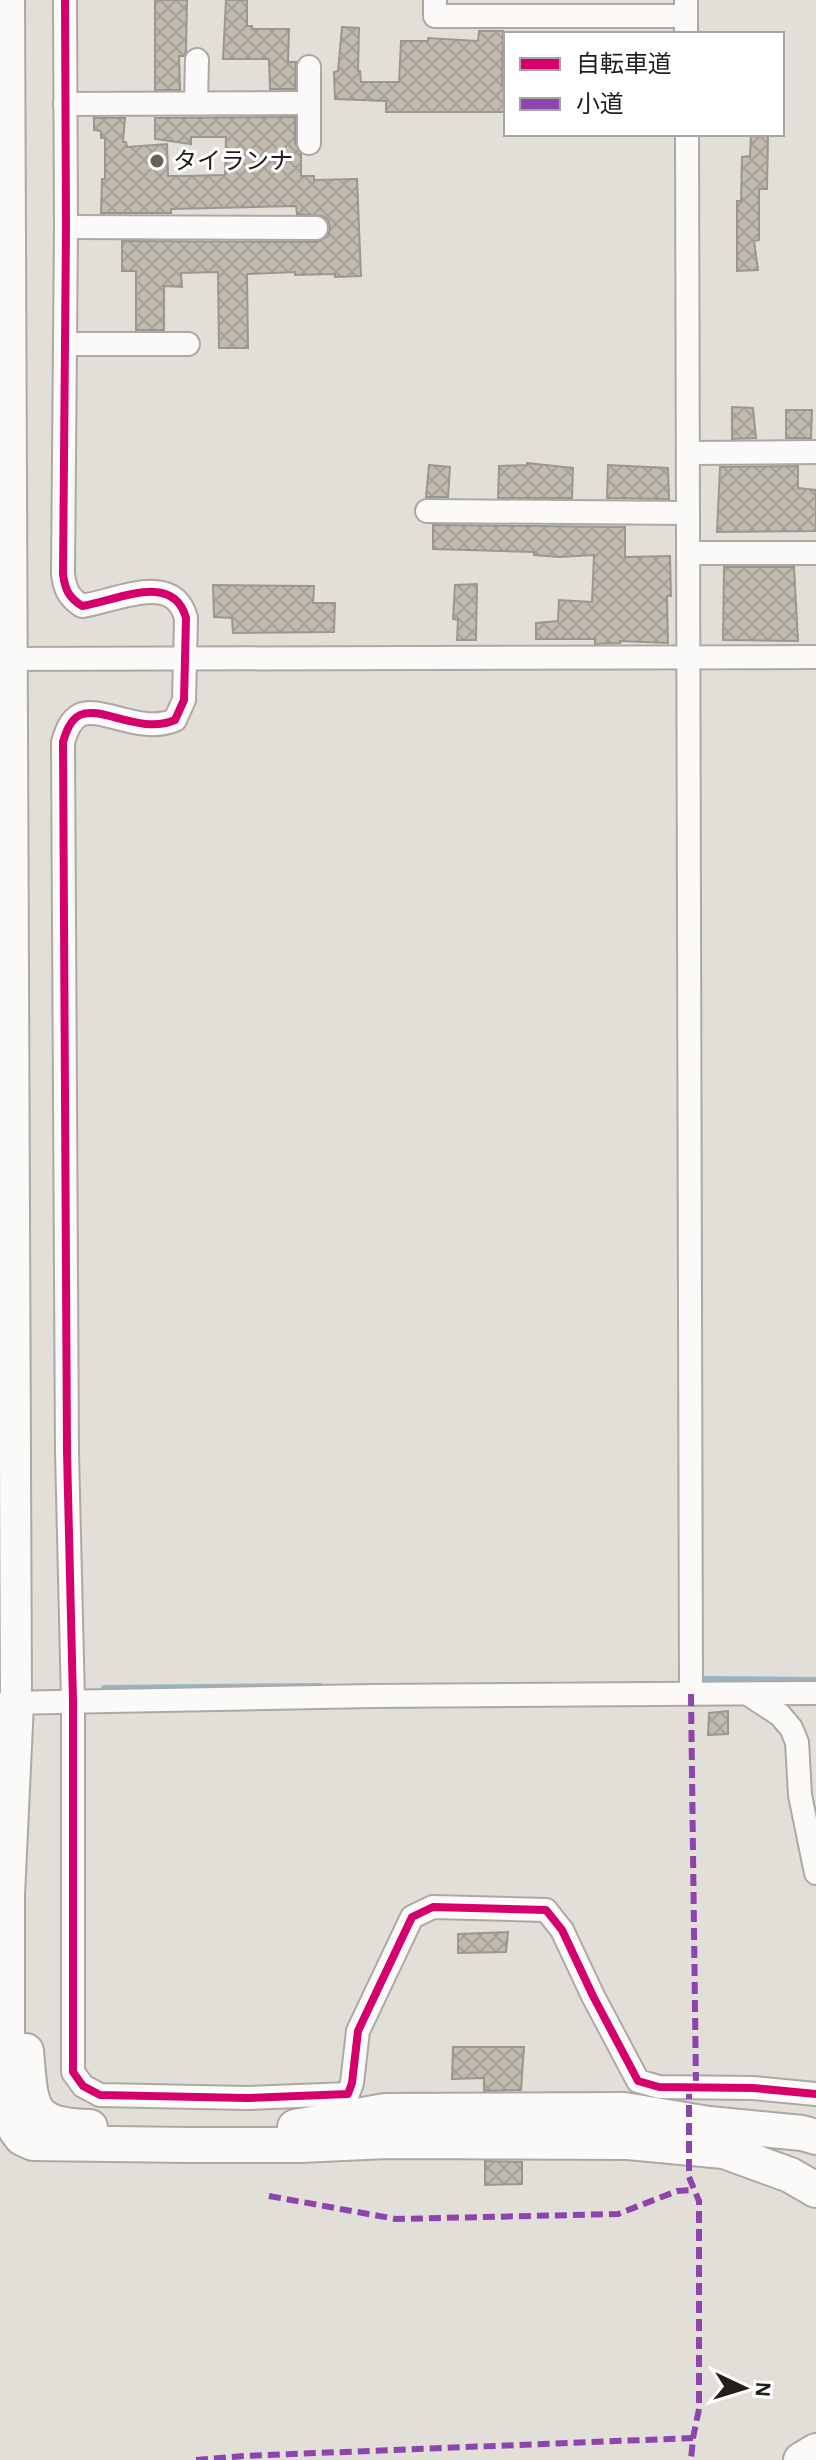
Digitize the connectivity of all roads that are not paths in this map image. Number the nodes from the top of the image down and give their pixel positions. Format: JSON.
{"nodes":[{"id":1,"x":9,"y":0,"type":"edge"},
{"id":2,"x":65,"y":0,"type":"edge"},
{"id":3,"x":435,"y":0,"type":"edge"},
{"id":4,"x":686,"y":17,"type":"edge"},
{"id":5,"x":197,"y":60,"type":"dead end"},
{"id":6,"x":309,"y":67,"type":"dead end"},
{"id":7,"x":196,"y":103,"type":"junction"},
{"id":8,"x":309,"y":103,"type":"junction"},
{"id":9,"x":65,"y":104,"type":"junction"},
{"id":10,"x":687,"y":136,"type":"edge"},
{"id":11,"x":309,"y":143,"type":"dead end"},
{"id":12,"x":66,"y":227,"type":"junction"},
{"id":13,"x":316,"y":228,"type":"dead end"},
{"id":14,"x":65,"y":344,"type":"junction"},
{"id":15,"x":188,"y":344,"type":"dead end"},
{"id":16,"x":816,"y":452,"type":"edge"},
{"id":17,"x":689,"y":453,"type":"junction"},
{"id":18,"x":427,"y":511,"type":"dead end"},
{"id":19,"x":688,"y":513,"type":"junction"},
{"id":20,"x":688,"y":553,"type":"junction"},
{"id":21,"x":816,"y":553,"type":"edge"},
{"id":22,"x":688,"y":657,"type":"junction"},
{"id":23,"x":816,"y":657,"type":"edge"},
{"id":24,"x":5,"y":659,"type":"edge"},
{"id":25,"x":185,"y":659,"type":"junction"},
{"id":26,"x":816,"y":1693,"type":"edge"},
{"id":27,"x":691,"y":1694,"type":"junction"},
{"id":28,"x":748,"y":1694,"type":"junction"},
{"id":29,"x":73,"y":1701,"type":"junction"},
{"id":30,"x":8,"y":1703,"type":"edge"},
{"id":31,"x":816,"y":1873,"type":"edge"},
{"id":32,"x":816,"y":2094,"type":"edge"},
{"id":33,"x":816,"y":2137,"type":"edge"},
{"id":34,"x":725,"y":2138,"type":"junction"},
{"id":35,"x":816,"y":2161,"type":"edge"},
{"id":36,"x":816,"y":2190,"type":"edge"},
{"id":37,"x":816,"y":2451,"type":"edge"},
{"id":38,"x":801,"y":2460,"type":"edge"}],
"edges":[{"from":1,"to":24,"type":"main road"},
{"from":2,"to":9,"type":"street"},
{"from":3,"to":4,"type":"street"},
{"from":5,"to":7,"type":"street"},
{"from":6,"to":8,"type":"street"},
{"from":7,"to":8,"type":"street"},
{"from":7,"to":9,"type":"street"},
{"from":8,"to":11,"type":"street"},
{"from":9,"to":12,"type":"street"},
{"from":10,"to":17,"type":"street"},
{"from":12,"to":13,"type":"street"},
{"from":12,"to":14,"type":"street"},
{"from":14,"to":15,"type":"street"},
{"from":14,"to":25,"type":"street"},
{"from":16,"to":17,"type":"street"},
{"from":17,"to":19,"type":"street"},
{"from":18,"to":19,"type":"street"},
{"from":19,"to":20,"type":"street"},
{"from":20,"to":21,"type":"street"},
{"from":20,"to":22,"type":"street"},
{"from":22,"to":23,"type":"street"},
{"from":22,"to":25,"type":"street"},
{"from":22,"to":27,"type":"street"},
{"from":24,"to":25,"type":"street"},
{"from":24,"to":30,"type":"main road"},
{"from":25,"to":29,"type":"street"},
{"from":26,"to":28,"type":"street"},
{"from":27,"to":28,"type":"street"},
{"from":27,"to":29,"type":"street"},
{"from":28,"to":31,"type":"street"},
{"from":29,"to":30,"type":"street"},
{"from":29,"to":32,"type":"street"},
{"from":30,"to":34,"type":"highway"},
{"from":33,"to":34,"type":"highway"},
{"from":34,"to":35,"type":"highway"},
{"from":34,"to":36,"type":"highway"},
{"from":37,"to":38,"type":"highway"}]}
